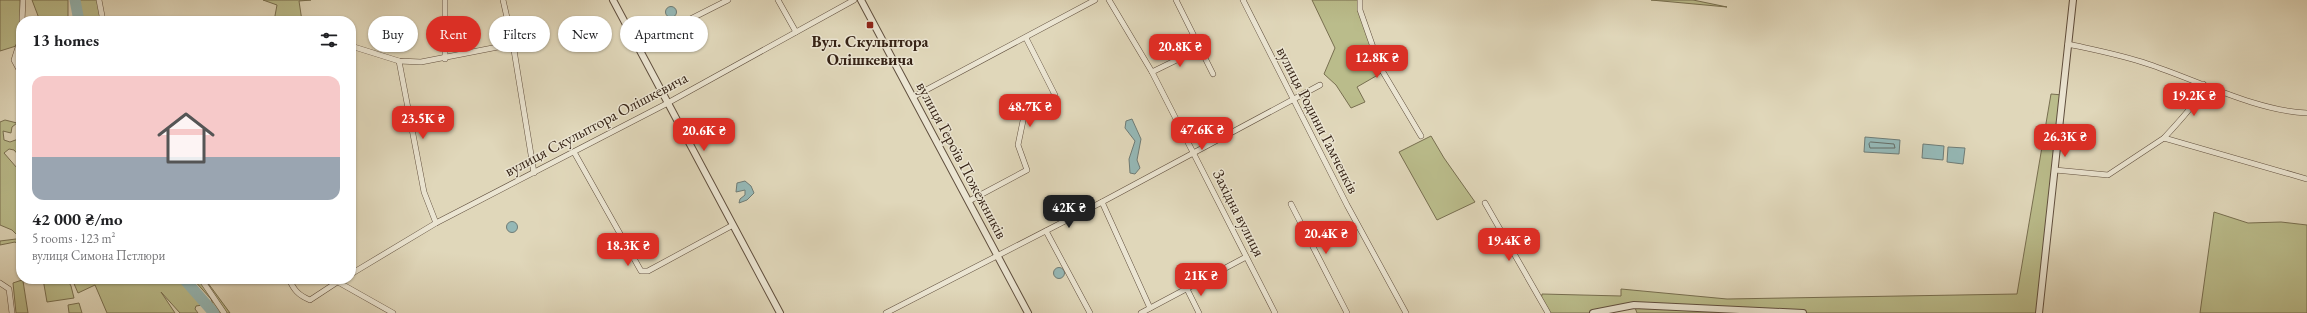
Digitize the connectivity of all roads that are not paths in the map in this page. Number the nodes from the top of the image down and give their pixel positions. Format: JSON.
{"nodes":[{"id":1,"x":23,"y":0,"type":"edge"},
{"id":2,"x":99,"y":0,"type":"edge"},
{"id":3,"x":445,"y":0,"type":"edge"},
{"id":4,"x":503,"y":0,"type":"edge"},
{"id":5,"x":613,"y":0,"type":"edge"},
{"id":6,"x":728,"y":0,"type":"edge"},
{"id":7,"x":778,"y":0,"type":"edge"},
{"id":8,"x":854,"y":0,"type":"edge"},
{"id":9,"x":861,"y":0,"type":"edge"},
{"id":10,"x":1095,"y":0,"type":"edge"},
{"id":11,"x":1109,"y":0,"type":"edge"},
{"id":12,"x":1176,"y":0,"type":"edge"},
{"id":13,"x":1243,"y":0,"type":"edge"},
{"id":14,"x":1360,"y":0,"type":"edge"},
{"id":15,"x":2073,"y":0,"type":"edge"},
{"id":16,"x":22,"y":16,"type":"edge"},
{"id":17,"x":102,"y":16,"type":"edge"},
{"id":18,"x":506,"y":16,"type":"edge"},
{"id":19,"x":621,"y":16,"type":"edge"},
{"id":20,"x":696,"y":16,"type":"edge"},
{"id":21,"x":796,"y":32,"type":"junction"},
{"id":22,"x":1026,"y":38,"type":"junction"},
{"id":23,"x":2068,"y":44,"type":"junction"},
{"id":24,"x":356,"y":48,"type":"edge"},
{"id":25,"x":1201,"y":48,"type":"junction"},
{"id":26,"x":489,"y":49,"type":"edge"},
{"id":27,"x":513,"y":52,"type":"edge"},
{"id":28,"x":640,"y":52,"type":"edge"},
{"id":29,"x":16,"y":54,"type":"edge"},
{"id":30,"x":445,"y":59,"type":"junction"},
{"id":31,"x":399,"y":61,"type":"junction"},
{"id":32,"x":16,"y":64,"type":"edge"},
{"id":33,"x":1152,"y":72,"type":"junction"},
{"id":34,"x":1213,"y":74,"type":"dead end"},
{"id":35,"x":2203,"y":84,"type":"junction"},
{"id":36,"x":1320,"y":85,"type":"dead end"},
{"id":37,"x":913,"y":97,"type":"junction"},
{"id":38,"x":1294,"y":99,"type":"junction"},
{"id":39,"x":667,"y":102,"type":"junction"},
{"id":40,"x":2307,"y":113,"type":"edge"},
{"id":41,"x":1421,"y":136,"type":"dead end"},
{"id":42,"x":2164,"y":138,"type":"junction"},
{"id":43,"x":574,"y":152,"type":"junction"},
{"id":44,"x":1193,"y":152,"type":"junction"},
{"id":45,"x":2055,"y":170,"type":"junction"},
{"id":46,"x":534,"y":172,"type":"junction"},
{"id":47,"x":2307,"y":180,"type":"edge"},
{"id":48,"x":969,"y":201,"type":"junction"},
{"id":49,"x":1102,"y":202,"type":"junction"},
{"id":50,"x":1485,"y":202,"type":"dead end"},
{"id":51,"x":1291,"y":204,"type":"dead end"},
{"id":52,"x":436,"y":223,"type":"junction"},
{"id":53,"x":733,"y":225,"type":"junction"},
{"id":54,"x":1046,"y":231,"type":"junction"},
{"id":55,"x":998,"y":254,"type":"junction"},
{"id":56,"x":1246,"y":257,"type":"junction"},
{"id":57,"x":356,"y":271,"type":"edge"},
{"id":58,"x":0,"y":283,"type":"edge"},
{"id":59,"x":204,"y":284,"type":"edge"},
{"id":60,"x":292,"y":284,"type":"edge"},
{"id":61,"x":334,"y":284,"type":"edge"},
{"id":62,"x":346,"y":284,"type":"edge"},
{"id":63,"x":1187,"y":289,"type":"junction"},
{"id":64,"x":1656,"y":306,"type":"junction"},
{"id":65,"x":1150,"y":308,"type":"junction"},
{"id":66,"x":1718,"y":311,"type":"edge"},
{"id":67,"x":12,"y":313,"type":"edge"},
{"id":68,"x":224,"y":313,"type":"edge"},
{"id":69,"x":393,"y":313,"type":"edge"},
{"id":70,"x":780,"y":313,"type":"edge"},
{"id":71,"x":886,"y":313,"type":"edge"},
{"id":72,"x":1028,"y":313,"type":"edge"},
{"id":73,"x":1090,"y":313,"type":"edge"},
{"id":74,"x":1140,"y":313,"type":"edge"},
{"id":75,"x":1199,"y":313,"type":"edge"},
{"id":76,"x":1275,"y":313,"type":"edge"},
{"id":77,"x":1347,"y":313,"type":"edge"},
{"id":78,"x":1406,"y":313,"type":"edge"},
{"id":79,"x":1548,"y":313,"type":"edge"},
{"id":80,"x":1593,"y":313,"type":"edge"},
{"id":81,"x":1655,"y":313,"type":"edge"},
{"id":82,"x":1793,"y":313,"type":"edge"},
{"id":83,"x":1803,"y":313,"type":"edge"},
{"id":84,"x":2039,"y":313,"type":"edge"}],
"edges":[{"from":1,"to":16,"type":"street"},
{"from":2,"to":17,"type":"street"},
{"from":3,"to":30,"type":"street"},
{"from":4,"to":18,"type":"street"},
{"from":5,"to":19,"type":"street"},
{"from":6,"to":20,"type":"street"},
{"from":7,"to":21,"type":"street"},
{"from":8,"to":21,"type":"street","name":"вулиця Скульптора Олішкевича"},
{"from":9,"to":37,"type":"street","name":"вулиця Героїв Пожежників"},
{"from":10,"to":22,"type":"street"},
{"from":11,"to":33,"type":"street","name":"Західна вулиця"},
{"from":12,"to":25,"type":"street"},
{"from":13,"to":38,"type":"street","name":"вулиця Родини Гамченків"},
{"from":14,"to":41,"type":"street"},
{"from":15,"to":23,"type":"street"},
{"from":21,"to":39,"type":"street","name":"вулиця Скульптора Олішкевича"},
{"from":22,"to":37,"type":"street"},
{"from":22,"to":48,"type":"street"},
{"from":23,"to":35,"type":"street"},
{"from":23,"to":45,"type":"street"},
{"from":24,"to":31,"type":"street"},
{"from":25,"to":33,"type":"street"},
{"from":25,"to":34,"type":"street"},
{"from":26,"to":30,"type":"street"},
{"from":27,"to":46,"type":"street"},
{"from":28,"to":39,"type":"street"},
{"from":29,"to":32,"type":"street"},
{"from":30,"to":31,"type":"street"},
{"from":31,"to":52,"type":"street"},
{"from":33,"to":44,"type":"street","name":"Західна вулиця"},
{"from":35,"to":40,"type":"street"},
{"from":35,"to":42,"type":"street"},
{"from":36,"to":38,"type":"street"},
{"from":37,"to":48,"type":"street","name":"вулиця Героїв Пожежників"},
{"from":38,"to":44,"type":"street"},
{"from":38,"to":78,"type":"street","name":"вулиця Родини Гамченків"},
{"from":39,"to":43,"type":"street","name":"вулиця Скульптора Олішкевича"},
{"from":39,"to":53,"type":"street"},
{"from":42,"to":45,"type":"street"},
{"from":42,"to":47,"type":"street"},
{"from":43,"to":46,"type":"street","name":"вулиця Скульптора Олішкевича"},
{"from":43,"to":53,"type":"street"},
{"from":44,"to":49,"type":"street"},
{"from":44,"to":56,"type":"street","name":"Західна вулиця"},
{"from":45,"to":84,"type":"street"},
{"from":46,"to":52,"type":"street","name":"вулиця Скульптора Олішкевича"},
{"from":48,"to":55,"type":"street","name":"вулиця Героїв Пожежників"},
{"from":49,"to":54,"type":"street"},
{"from":49,"to":65,"type":"street"},
{"from":50,"to":79,"type":"street"},
{"from":51,"to":77,"type":"street"},
{"from":52,"to":57,"type":"street","name":"вулиця Скульптора Олішкевича"},
{"from":53,"to":70,"type":"street"},
{"from":54,"to":55,"type":"street"},
{"from":54,"to":73,"type":"street"},
{"from":55,"to":71,"type":"street"},
{"from":55,"to":72,"type":"street","name":"вулиця Героїв Пожежників"},
{"from":56,"to":63,"type":"street"},
{"from":56,"to":76,"type":"street","name":"Західна вулиця"},
{"from":58,"to":67,"type":"street"},
{"from":59,"to":68,"type":"street"},
{"from":60,"to":61,"type":"street"},
{"from":62,"to":69,"type":"street"},
{"from":63,"to":65,"type":"street"},
{"from":63,"to":75,"type":"street"},
{"from":64,"to":66,"type":"street"},
{"from":64,"to":80,"type":"street"},
{"from":64,"to":81,"type":"street"},
{"from":65,"to":74,"type":"street"},
{"from":66,"to":82,"type":"street"},
{"from":82,"to":83,"type":"street"}]}
